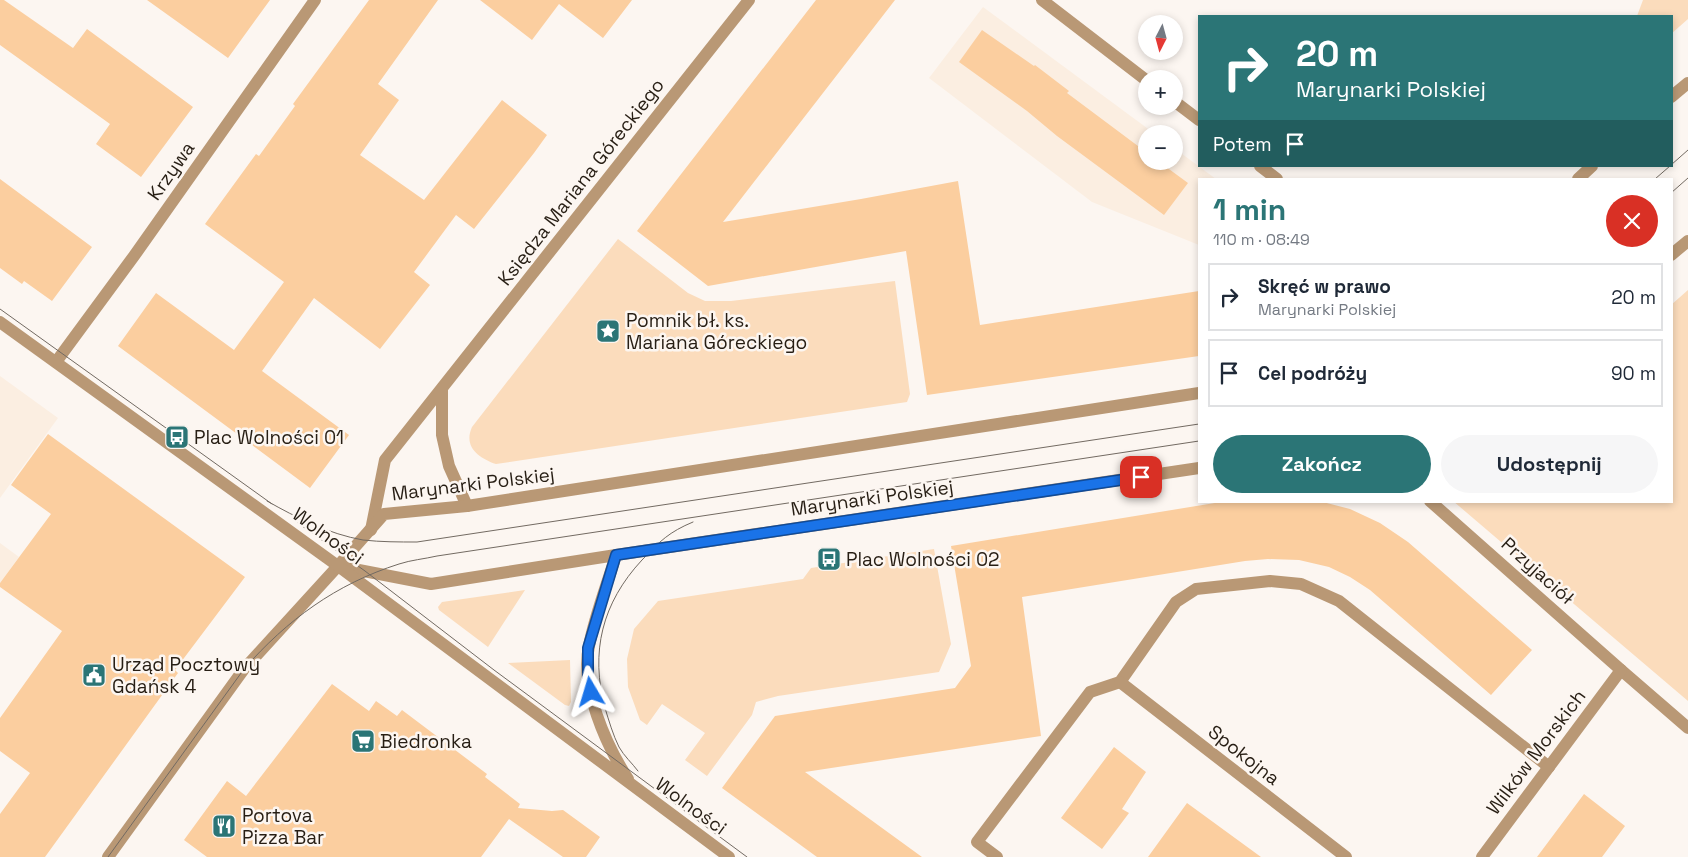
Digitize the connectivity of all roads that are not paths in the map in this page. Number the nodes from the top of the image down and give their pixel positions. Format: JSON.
{"nodes":[{"id":1,"x":315,"y":0,"type":"edge"},
{"id":2,"x":749,"y":0,"type":"edge"},
{"id":3,"x":1042,"y":0,"type":"edge"},
{"id":4,"x":1138,"y":74,"type":"edge"},
{"id":5,"x":1688,"y":83,"type":"edge"},
{"id":6,"x":1673,"y":95,"type":"edge"},
{"id":7,"x":1183,"y":108,"type":"edge"},
{"id":8,"x":1198,"y":119,"type":"edge"},
{"id":9,"x":1261,"y":167,"type":"edge"},
{"id":10,"x":1591,"y":167,"type":"edge"},
{"id":11,"x":1275,"y":178,"type":"edge"},
{"id":12,"x":1579,"y":178,"type":"edge"},
{"id":13,"x":1688,"y":241,"type":"edge"},
{"id":14,"x":1673,"y":253,"type":"edge"},
{"id":15,"x":0,"y":322,"type":"edge"},
{"id":16,"x":56,"y":362,"type":"junction"},
{"id":17,"x":442,"y":388,"type":"junction"},
{"id":18,"x":1198,"y":393,"type":"edge"},
{"id":19,"x":1198,"y":468,"type":"edge"},
{"id":20,"x":1432,"y":503,"type":"edge"},
{"id":21,"x":467,"y":506,"type":"junction"},
{"id":22,"x":371,"y":530,"type":"junction"},
{"id":23,"x":616,"y":555,"type":"junction"},
{"id":24,"x":338,"y":566,"type":"junction"},
{"id":25,"x":1621,"y":670,"type":"junction"},
{"id":26,"x":1120,"y":682,"type":"junction"},
{"id":27,"x":1688,"y":728,"type":"edge"},
{"id":28,"x":1549,"y":767,"type":"junction"},
{"id":29,"x":632,"y":785,"type":"junction"},
{"id":30,"x":108,"y":857,"type":"edge"},
{"id":31,"x":729,"y":857,"type":"edge"},
{"id":32,"x":997,"y":857,"type":"edge"},
{"id":33,"x":1346,"y":857,"type":"edge"},
{"id":34,"x":1482,"y":857,"type":"edge"}],
"edges":[{"from":1,"to":16,"type":"street","name":"Krzywa"},
{"from":2,"to":17,"type":"street","name":"Księdza Mariana Góreckiego"},
{"from":3,"to":4,"type":"street"},
{"from":5,"to":6,"type":"street"},
{"from":7,"to":8,"type":"street"},
{"from":9,"to":11,"type":"street"},
{"from":10,"to":12,"type":"street"},
{"from":13,"to":14,"type":"street"},
{"from":15,"to":16,"type":"street","name":"Wolności"},
{"from":16,"to":24,"type":"street","name":"Wolności"},
{"from":17,"to":21,"type":"street"},
{"from":17,"to":22,"type":"street","name":"Księdza Mariana Góreckiego"},
{"from":18,"to":21,"type":"street","name":"Marynarki Polskiej"},
{"from":19,"to":23,"type":"street","name":"Marynarki Polskiej"},
{"from":20,"to":25,"type":"street","name":"Przyjaciół"},
{"from":21,"to":22,"type":"street","name":"Marynarki Polskiej"},
{"from":22,"to":24,"type":"street","name":"Marynarki Polskiej"},
{"from":23,"to":24,"type":"street","name":"Marynarki Polskiej"},
{"from":23,"to":29,"type":"street","name":"Wolności"},
{"from":24,"to":29,"type":"street","name":"Wolności"},
{"from":24,"to":30,"type":"street"},
{"from":25,"to":27,"type":"street","name":"Przyjaciół"},
{"from":25,"to":28,"type":"street","name":"Wilków Morskich"},
{"from":26,"to":28,"type":"street"},
{"from":26,"to":32,"type":"street"},
{"from":26,"to":33,"type":"street","name":"Spokojna"},
{"from":28,"to":34,"type":"street","name":"Wilków Morskich"},
{"from":29,"to":31,"type":"street","name":"Wolności"}]}
